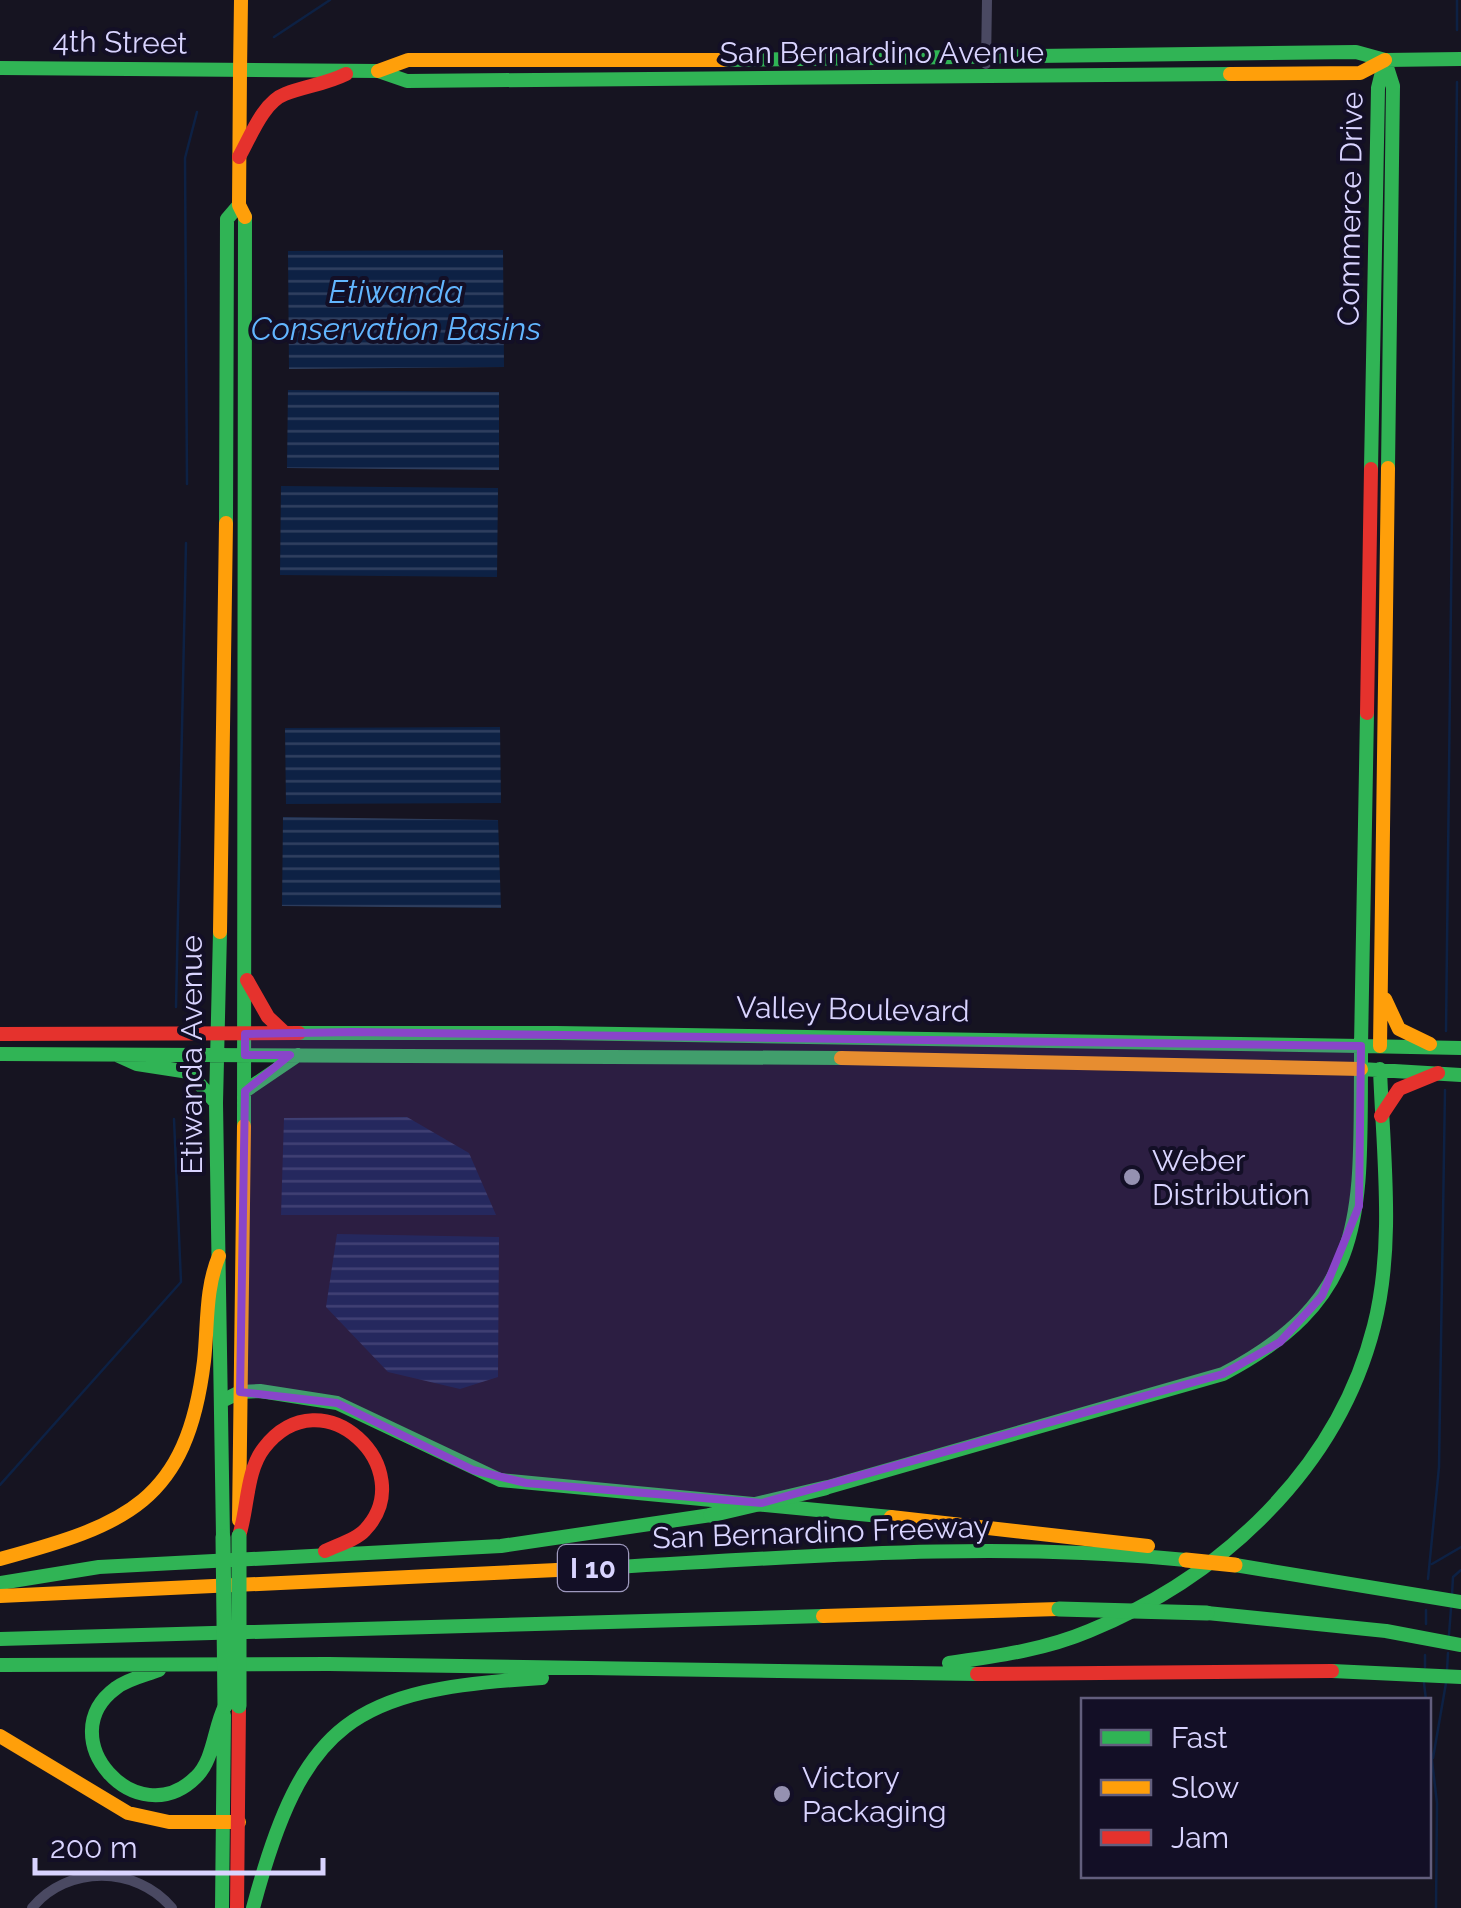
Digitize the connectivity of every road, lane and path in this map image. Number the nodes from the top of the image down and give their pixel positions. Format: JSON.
{"nodes":[{"id":1,"x":241,"y":0,"type":"edge"},
{"id":2,"x":986,"y":0,"type":"edge"},
{"id":3,"x":1461,"y":59,"type":"edge"},
{"id":4,"x":986,"y":60,"type":"junction"},
{"id":5,"x":1385,"y":60,"type":"junction"},
{"id":6,"x":0,"y":68,"type":"edge"},
{"id":7,"x":240,"y":71,"type":"junction"},
{"id":8,"x":353,"y":71,"type":"junction"},
{"id":9,"x":378,"y":71,"type":"junction"},
{"id":10,"x":986,"y":79,"type":"junction"},
{"id":11,"x":239,"y":157,"type":"junction"},
{"id":12,"x":238,"y":206,"type":"junction"},
{"id":13,"x":1369,"y":687,"type":"junction"},
{"id":14,"x":1385,"y":784,"type":"junction"},
{"id":15,"x":245,"y":976,"type":"junction"},
{"id":16,"x":1381,"y":989,"type":"junction"},
{"id":17,"x":84,"y":1032,"type":"junction"},
{"id":18,"x":285,"y":1033,"type":"junction"},
{"id":19,"x":0,"y":1034,"type":"edge"},
{"id":20,"x":219,"y":1034,"type":"junction"},
{"id":21,"x":245,"y":1034,"type":"junction"},
{"id":22,"x":1407,"y":1041,"type":"junction"},
{"id":23,"x":1362,"y":1046,"type":"junction"},
{"id":24,"x":1380,"y":1046,"type":"junction"},
{"id":25,"x":1461,"y":1048,"type":"edge"},
{"id":26,"x":4,"y":1054,"type":"edge"},
{"id":27,"x":218,"y":1054,"type":"junction"},
{"id":28,"x":117,"y":1055,"type":"junction"},
{"id":29,"x":245,"y":1055,"type":"junction"},
{"id":30,"x":298,"y":1055,"type":"junction"},
{"id":31,"x":1361,"y":1069,"type":"junction"},
{"id":32,"x":1380,"y":1069,"type":"junction"},
{"id":33,"x":1461,"y":1075,"type":"edge"},
{"id":34,"x":1407,"y":1078,"type":"junction"},
{"id":35,"x":245,"y":1091,"type":"junction"},
{"id":36,"x":216,"y":1103,"type":"junction"},
{"id":37,"x":1381,"y":1117,"type":"junction"},
{"id":38,"x":218,"y":1256,"type":"junction"},
{"id":39,"x":240,"y":1392,"type":"junction"},
{"id":40,"x":224,"y":1400,"type":"junction"},
{"id":41,"x":231,"y":1536,"type":"junction"},
{"id":42,"x":275,"y":1558,"type":"junction"},
{"id":43,"x":0,"y":1559,"type":"edge"},
{"id":44,"x":1186,"y":1560,"type":"junction"},
{"id":45,"x":0,"y":1583,"type":"edge"},
{"id":46,"x":0,"y":1596,"type":"edge"},
{"id":47,"x":1461,"y":1602,"type":"edge"},
{"id":48,"x":0,"y":1639,"type":"edge"},
{"id":49,"x":1461,"y":1644,"type":"edge"},
{"id":50,"x":220,"y":1663,"type":"junction"},
{"id":51,"x":0,"y":1665,"type":"edge"},
{"id":52,"x":600,"y":1670,"type":"junction"},
{"id":53,"x":834,"y":1673,"type":"junction"},
{"id":54,"x":1461,"y":1677,"type":"edge"},
{"id":55,"x":232,"y":1706,"type":"junction"},
{"id":56,"x":0,"y":1736,"type":"edge"},
{"id":57,"x":231,"y":1822,"type":"junction"},
{"id":58,"x":32,"y":1908,"type":"edge"},
{"id":59,"x":172,"y":1908,"type":"edge"},
{"id":60,"x":222,"y":1908,"type":"edge"},
{"id":61,"x":238,"y":1908,"type":"edge"},
{"id":62,"x":253,"y":1908,"type":"edge"}],
"edges":[{"from":1,"to":7,"type":"main road","name":"Etiwanda Avenue"},
{"from":2,"to":4,"type":"street"},
{"from":3,"to":5,"type":"main road","name":"San Bernardino Avenue"},
{"from":4,"to":5,"type":"main road","name":"San Bernardino Avenue"},
{"from":4,"to":9,"type":"main road","name":"San Bernardino Avenue"},
{"from":4,"to":10,"type":"street"},
{"from":5,"to":10,"type":"main road","name":"San Bernardino Avenue"},
{"from":5,"to":13,"type":"main road","name":"Commerce Drive"},
{"from":5,"to":14,"type":"main road","name":"Commerce Drive"},
{"from":6,"to":7,"type":"main road","name":"4th Street"},
{"from":7,"to":8,"type":"main road","name":"San Bernardino Avenue"},
{"from":7,"to":11,"type":"main road","name":"Etiwanda Avenue"},
{"from":8,"to":9,"type":"main road","name":"San Bernardino Avenue"},
{"from":8,"to":11,"type":"main road"},
{"from":9,"to":10,"type":"main road","name":"San Bernardino Avenue"},
{"from":11,"to":12,"type":"main road","name":"Etiwanda Avenue"},
{"from":12,"to":15,"type":"main road","name":"Etiwanda Avenue"},
{"from":12,"to":20,"type":"main road","name":"Etiwanda Avenue"},
{"from":13,"to":14,"type":"main road"},
{"from":13,"to":23,"type":"main road","name":"Commerce Drive"},
{"from":14,"to":16,"type":"main road","name":"Commerce Drive"},
{"from":15,"to":18,"type":"main road"},
{"from":15,"to":21,"type":"main road","name":"Etiwanda Avenue"},
{"from":16,"to":22,"type":"main road"},
{"from":16,"to":24,"type":"main road","name":"Commerce Drive"},
{"from":17,"to":19,"type":"main road"},
{"from":17,"to":20,"type":"main road","name":"Valley Boulevard"},
{"from":17,"to":26,"type":"main road"},
{"from":18,"to":21,"type":"main road","name":"Valley Boulevard"},
{"from":18,"to":23,"type":"main road","name":"Valley Boulevard"},
{"from":20,"to":21,"type":"main road","name":"Valley Boulevard"},
{"from":20,"to":27,"type":"main road","name":"Etiwanda Avenue"},
{"from":21,"to":29,"type":"main road","name":"Etiwanda Avenue"},
{"from":22,"to":24,"type":"main road","name":"Valley Boulevard"},
{"from":22,"to":25,"type":"main road","name":"Valley Boulevard"},
{"from":23,"to":24,"type":"main road","name":"Valley Boulevard"},
{"from":23,"to":31,"type":"main road","name":"Commerce Drive"},
{"from":24,"to":32,"type":"main road","name":"Commerce Drive"},
{"from":26,"to":28,"type":"main road"},
{"from":27,"to":28,"type":"main road","name":"Valley Boulevard"},
{"from":27,"to":29,"type":"main road","name":"Valley Boulevard"},
{"from":27,"to":36,"type":"main road","name":"Etiwanda Avenue"},
{"from":28,"to":36,"type":"main road"},
{"from":29,"to":30,"type":"main road","name":"Valley Boulevard"},
{"from":29,"to":35,"type":"main road","name":"Etiwanda Avenue"},
{"from":30,"to":31,"type":"main road","name":"Valley Boulevard"},
{"from":30,"to":35,"type":"main road"},
{"from":31,"to":32,"type":"main road","name":"Valley Boulevard"},
{"from":31,"to":42,"type":"main road","name":"Commerce Drive","bridge":true},
{"from":32,"to":34,"type":"main road","name":"Valley Boulevard"},
{"from":32,"to":37,"type":"main road","name":"Commerce Drive"},
{"from":33,"to":34,"type":"main road"},
{"from":34,"to":37,"type":"main road"},
{"from":35,"to":39,"type":"main road","name":"Etiwanda Avenue"},
{"from":36,"to":38,"type":"main road","name":"Etiwanda Avenue"},
{"from":37,"to":53,"type":"main road","name":"Commerce Drive"},
{"from":38,"to":40,"type":"main road","name":"Etiwanda Avenue"},
{"from":38,"to":43,"type":"main road"},
{"from":39,"to":40,"type":"main road"},
{"from":39,"to":41,"type":"main road","name":"Etiwanda Avenue"},
{"from":39,"to":44,"type":"main road"},
{"from":40,"to":41,"type":"main road","name":"Etiwanda Avenue"},
{"from":41,"to":42,"type":"main road"},
{"from":41,"to":55,"type":"main road","name":"Etiwanda Avenue","bridge":true},
{"from":42,"to":45,"type":"main road"},
{"from":44,"to":46,"type":"main road","name":"San Bernardino Freeway","number":"I 10"},
{"from":44,"to":47,"type":"main road","name":"San Bernardino Freeway","number":"I 10","bridge":true},
{"from":48,"to":49,"type":"main road","number":"I 10","bridge":true},
{"from":50,"to":51,"type":"main road"},
{"from":50,"to":52,"type":"main road"},
{"from":50,"to":55,"type":"main road"},
{"from":52,"to":53,"type":"main road"},
{"from":52,"to":62,"type":"main road"},
{"from":53,"to":54,"type":"main road"},
{"from":55,"to":57,"type":"main road","name":"Etiwanda Avenue"},
{"from":56,"to":57,"type":"main road"},
{"from":57,"to":60,"type":"main road","name":"Etiwanda Avenue"},
{"from":57,"to":61,"type":"main road","name":"Etiwanda Avenue"},
{"from":58,"to":59,"type":"street"}]}
